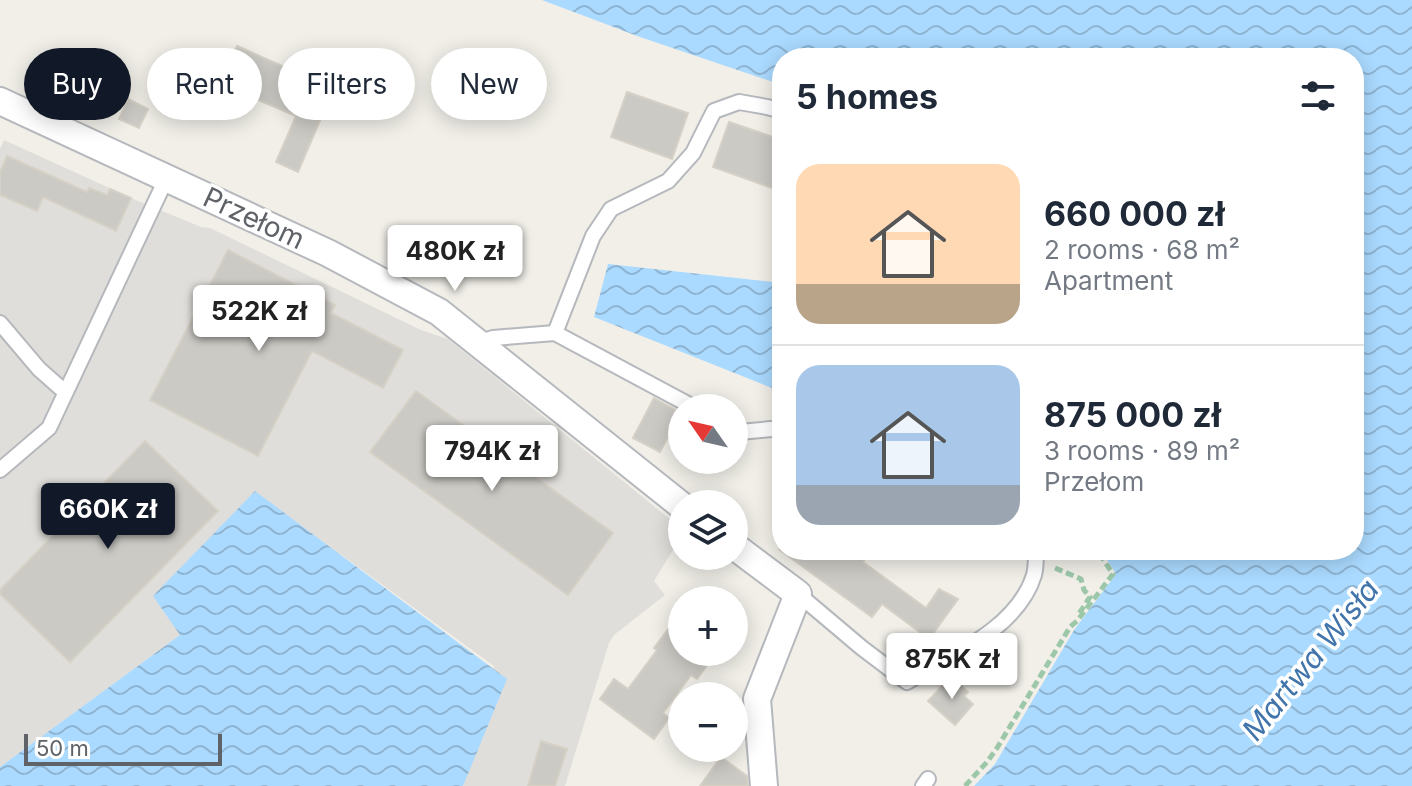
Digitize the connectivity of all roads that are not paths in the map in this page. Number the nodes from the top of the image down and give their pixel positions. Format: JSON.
{"nodes":[{"id":1,"x":0,"y":101,"type":"edge"},
{"id":2,"x":772,"y":109,"type":"edge"},
{"id":3,"x":167,"y":177,"type":"junction"},
{"id":4,"x":0,"y":323,"type":"edge"},
{"id":5,"x":555,"y":333,"type":"junction"},
{"id":6,"x":477,"y":343,"type":"junction"},
{"id":7,"x":65,"y":392,"type":"junction"},
{"id":8,"x":669,"y":394,"type":"edge"},
{"id":9,"x":772,"y":429,"type":"edge"},
{"id":10,"x":748,"y":431,"type":"edge"},
{"id":11,"x":0,"y":470,"type":"edge"},
{"id":12,"x":668,"y":495,"type":"edge"},
{"id":13,"x":748,"y":556,"type":"edge"},
{"id":14,"x":1035,"y":560,"type":"edge"},
{"id":15,"x":798,"y":594,"type":"junction"},
{"id":16,"x":764,"y":786,"type":"edge"}],
"edges":[{"from":1,"to":3,"type":"street","name":"Przełom"},
{"from":2,"to":5,"type":"lane"},
{"from":3,"to":6,"type":"street","name":"Przełom"},
{"from":3,"to":7,"type":"lane"},
{"from":4,"to":7,"type":"lane"},
{"from":5,"to":6,"type":"lane"},
{"from":5,"to":8,"type":"lane"},
{"from":6,"to":12,"type":"street","name":"Przełom"},
{"from":7,"to":11,"type":"lane"},
{"from":9,"to":10,"type":"lane"},
{"from":13,"to":15,"type":"street"},
{"from":14,"to":15,"type":"lane"},
{"from":15,"to":16,"type":"street"}]}
